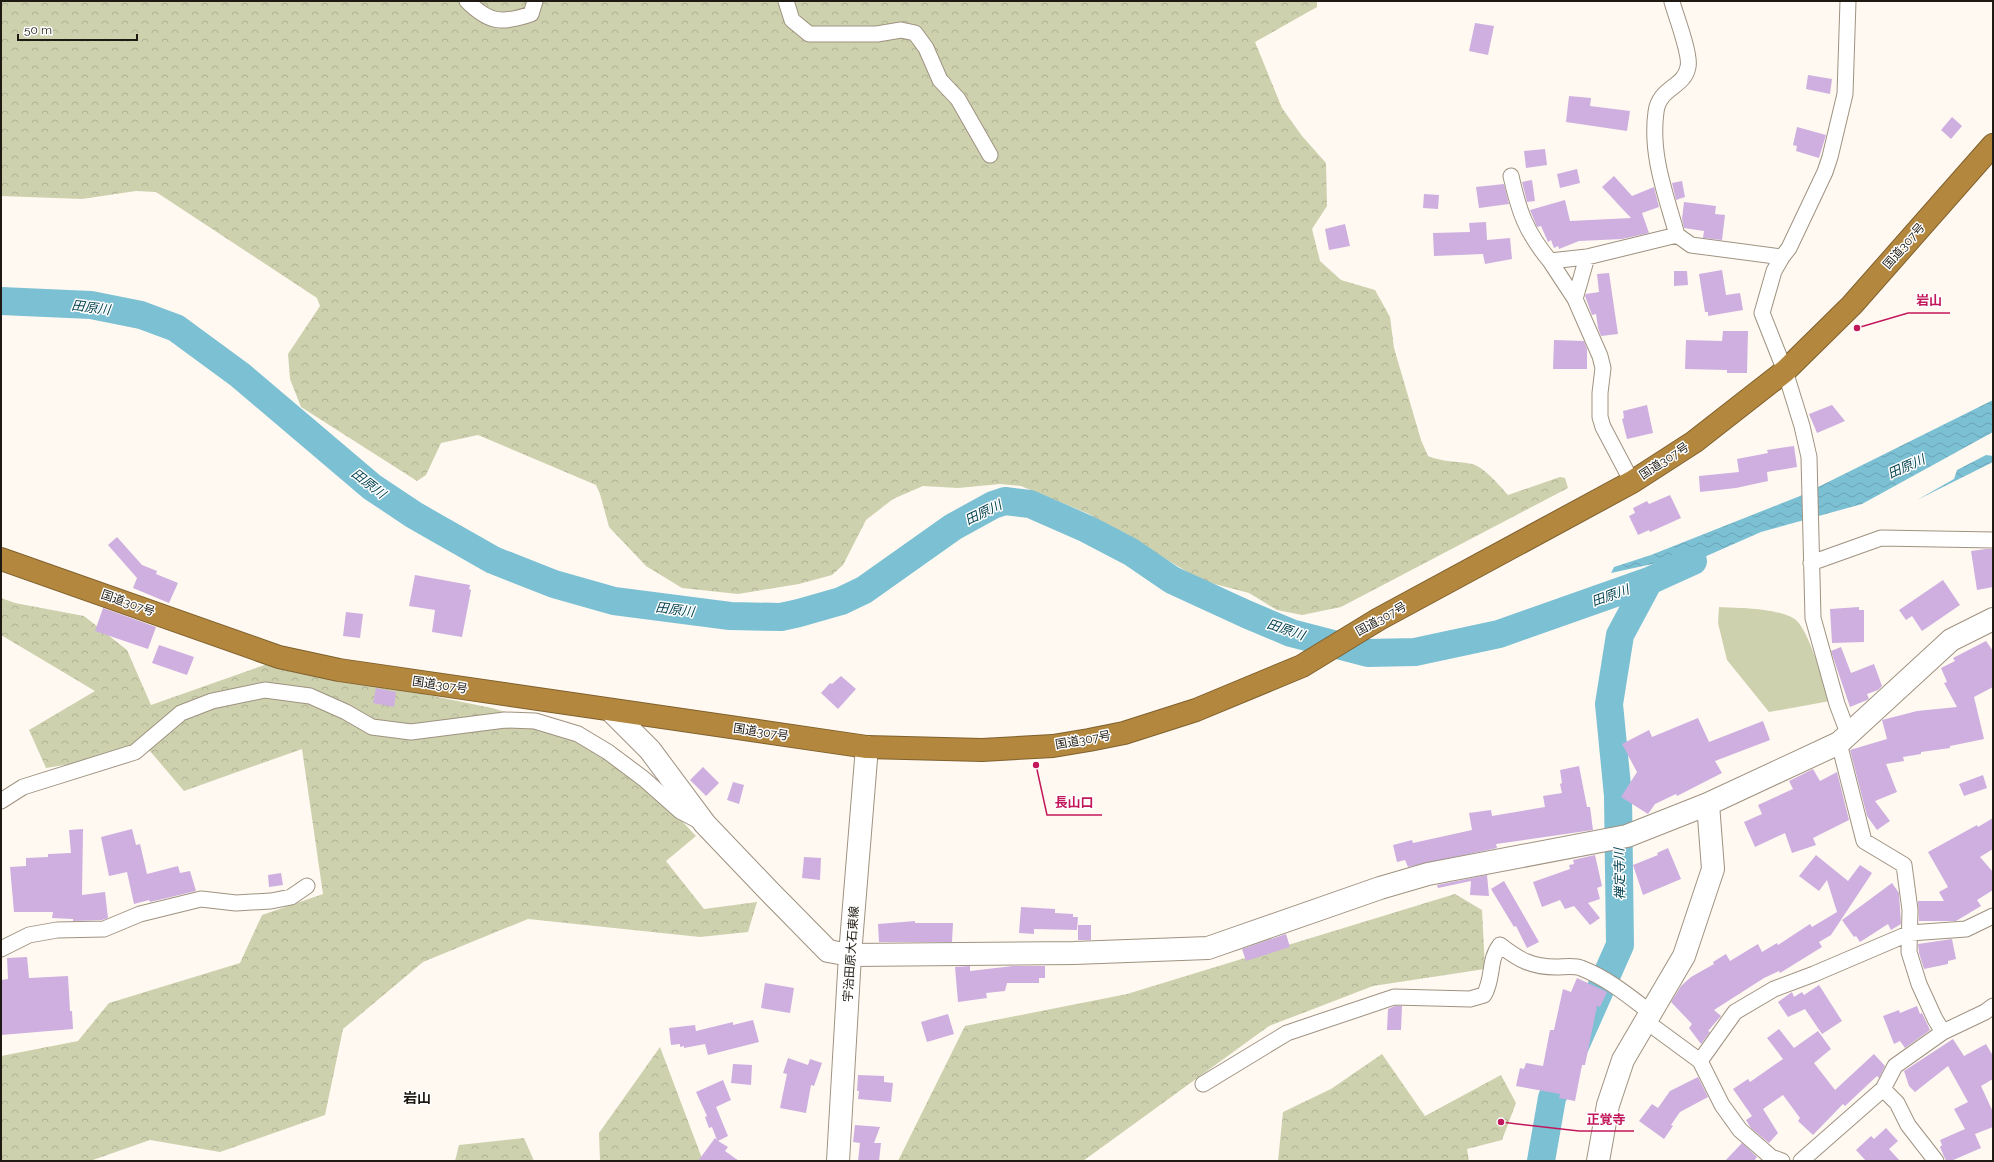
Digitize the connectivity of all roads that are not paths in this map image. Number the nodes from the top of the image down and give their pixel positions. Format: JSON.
{"nodes":[{"id":1,"x":467,"y":1,"type":"edge"},
{"id":2,"x":535,"y":1,"type":"edge"},
{"id":3,"x":786,"y":1,"type":"edge"},
{"id":4,"x":1848,"y":1,"type":"edge"},
{"id":5,"x":1672,"y":2,"type":"edge"},
{"id":6,"x":1993,"y":145,"type":"edge"},
{"id":7,"x":990,"y":155,"type":"dead end"},
{"id":8,"x":1511,"y":176,"type":"dead end"},
{"id":9,"x":1677,"y":235,"type":"junction"},
{"id":10,"x":1587,"y":257,"type":"junction"},
{"id":11,"x":1782,"y":257,"type":"junction"},
{"id":12,"x":1550,"y":261,"type":"junction"},
{"id":13,"x":1575,"y":299,"type":"junction"},
{"id":14,"x":1785,"y":371,"type":"junction"},
{"id":15,"x":1632,"y":482,"type":"junction"},
{"id":16,"x":1993,"y":540,"type":"edge"},
{"id":17,"x":1,"y":559,"type":"edge"},
{"id":18,"x":1810,"y":560,"type":"junction"},
{"id":19,"x":1993,"y":619,"type":"edge"},
{"id":20,"x":610,"y":710,"type":"junction"},
{"id":21,"x":1844,"y":738,"type":"junction"},
{"id":22,"x":867,"y":747,"type":"junction"},
{"id":23,"x":1,"y":801,"type":"edge"},
{"id":24,"x":1708,"y":804,"type":"junction"},
{"id":25,"x":705,"y":824,"type":"junction"},
{"id":26,"x":307,"y":886,"type":"dead end"},
{"id":27,"x":1993,"y":916,"type":"edge"},
{"id":28,"x":1910,"y":933,"type":"junction"},
{"id":29,"x":1,"y":949,"type":"edge"},
{"id":30,"x":850,"y":955,"type":"junction"},
{"id":31,"x":1993,"y":1006,"type":"edge"},
{"id":32,"x":1651,"y":1013,"type":"junction"},
{"id":33,"x":1943,"y":1032,"type":"junction"},
{"id":34,"x":1700,"y":1061,"type":"junction"},
{"id":35,"x":1203,"y":1084,"type":"dead end"},
{"id":36,"x":1883,"y":1089,"type":"junction"},
{"id":37,"x":838,"y":1161,"type":"edge"},
{"id":38,"x":1598,"y":1161,"type":"edge"},
{"id":39,"x":1782,"y":1161,"type":"edge"},
{"id":40,"x":1801,"y":1161,"type":"edge"},
{"id":41,"x":1936,"y":1161,"type":"edge"}],
"edges":[{"from":1,"to":2,"type":"street"},
{"from":3,"to":7,"type":"street"},
{"from":4,"to":11,"type":"street"},
{"from":5,"to":9,"type":"street"},
{"from":6,"to":14,"type":"highway","name":"国道307号"},
{"from":8,"to":12,"type":"street"},
{"from":9,"to":10,"type":"street"},
{"from":9,"to":11,"type":"street"},
{"from":10,"to":12,"type":"street"},
{"from":10,"to":13,"type":"street"},
{"from":11,"to":14,"type":"street"},
{"from":12,"to":13,"type":"street"},
{"from":13,"to":15,"type":"street"},
{"from":14,"to":15,"type":"highway","name":"国道307号"},
{"from":14,"to":18,"type":"street"},
{"from":15,"to":22,"type":"highway","name":"国道307号"},
{"from":16,"to":18,"type":"street"},
{"from":17,"to":20,"type":"highway","name":"国道307号"},
{"from":18,"to":21,"type":"street"},
{"from":19,"to":21,"type":"street"},
{"from":20,"to":22,"type":"highway","name":"国道307号"},
{"from":20,"to":25,"type":"street"},
{"from":21,"to":24,"type":"street"},
{"from":21,"to":28,"type":"street"},
{"from":22,"to":30,"type":"street","name":"宇治田原大石東線"},
{"from":23,"to":25,"type":"street"},
{"from":24,"to":30,"type":"street"},
{"from":24,"to":32,"type":"street"},
{"from":25,"to":30,"type":"street"},
{"from":26,"to":29,"type":"street"},
{"from":27,"to":28,"type":"street"},
{"from":28,"to":33,"type":"street"},
{"from":28,"to":34,"type":"street"},
{"from":30,"to":37,"type":"street","name":"宇治田原大石東線"},
{"from":31,"to":33,"type":"street"},
{"from":32,"to":34,"type":"street"},
{"from":32,"to":35,"type":"street"},
{"from":32,"to":38,"type":"street"},
{"from":33,"to":36,"type":"street"},
{"from":34,"to":39,"type":"street"},
{"from":36,"to":40,"type":"street"},
{"from":36,"to":41,"type":"street"}]}
